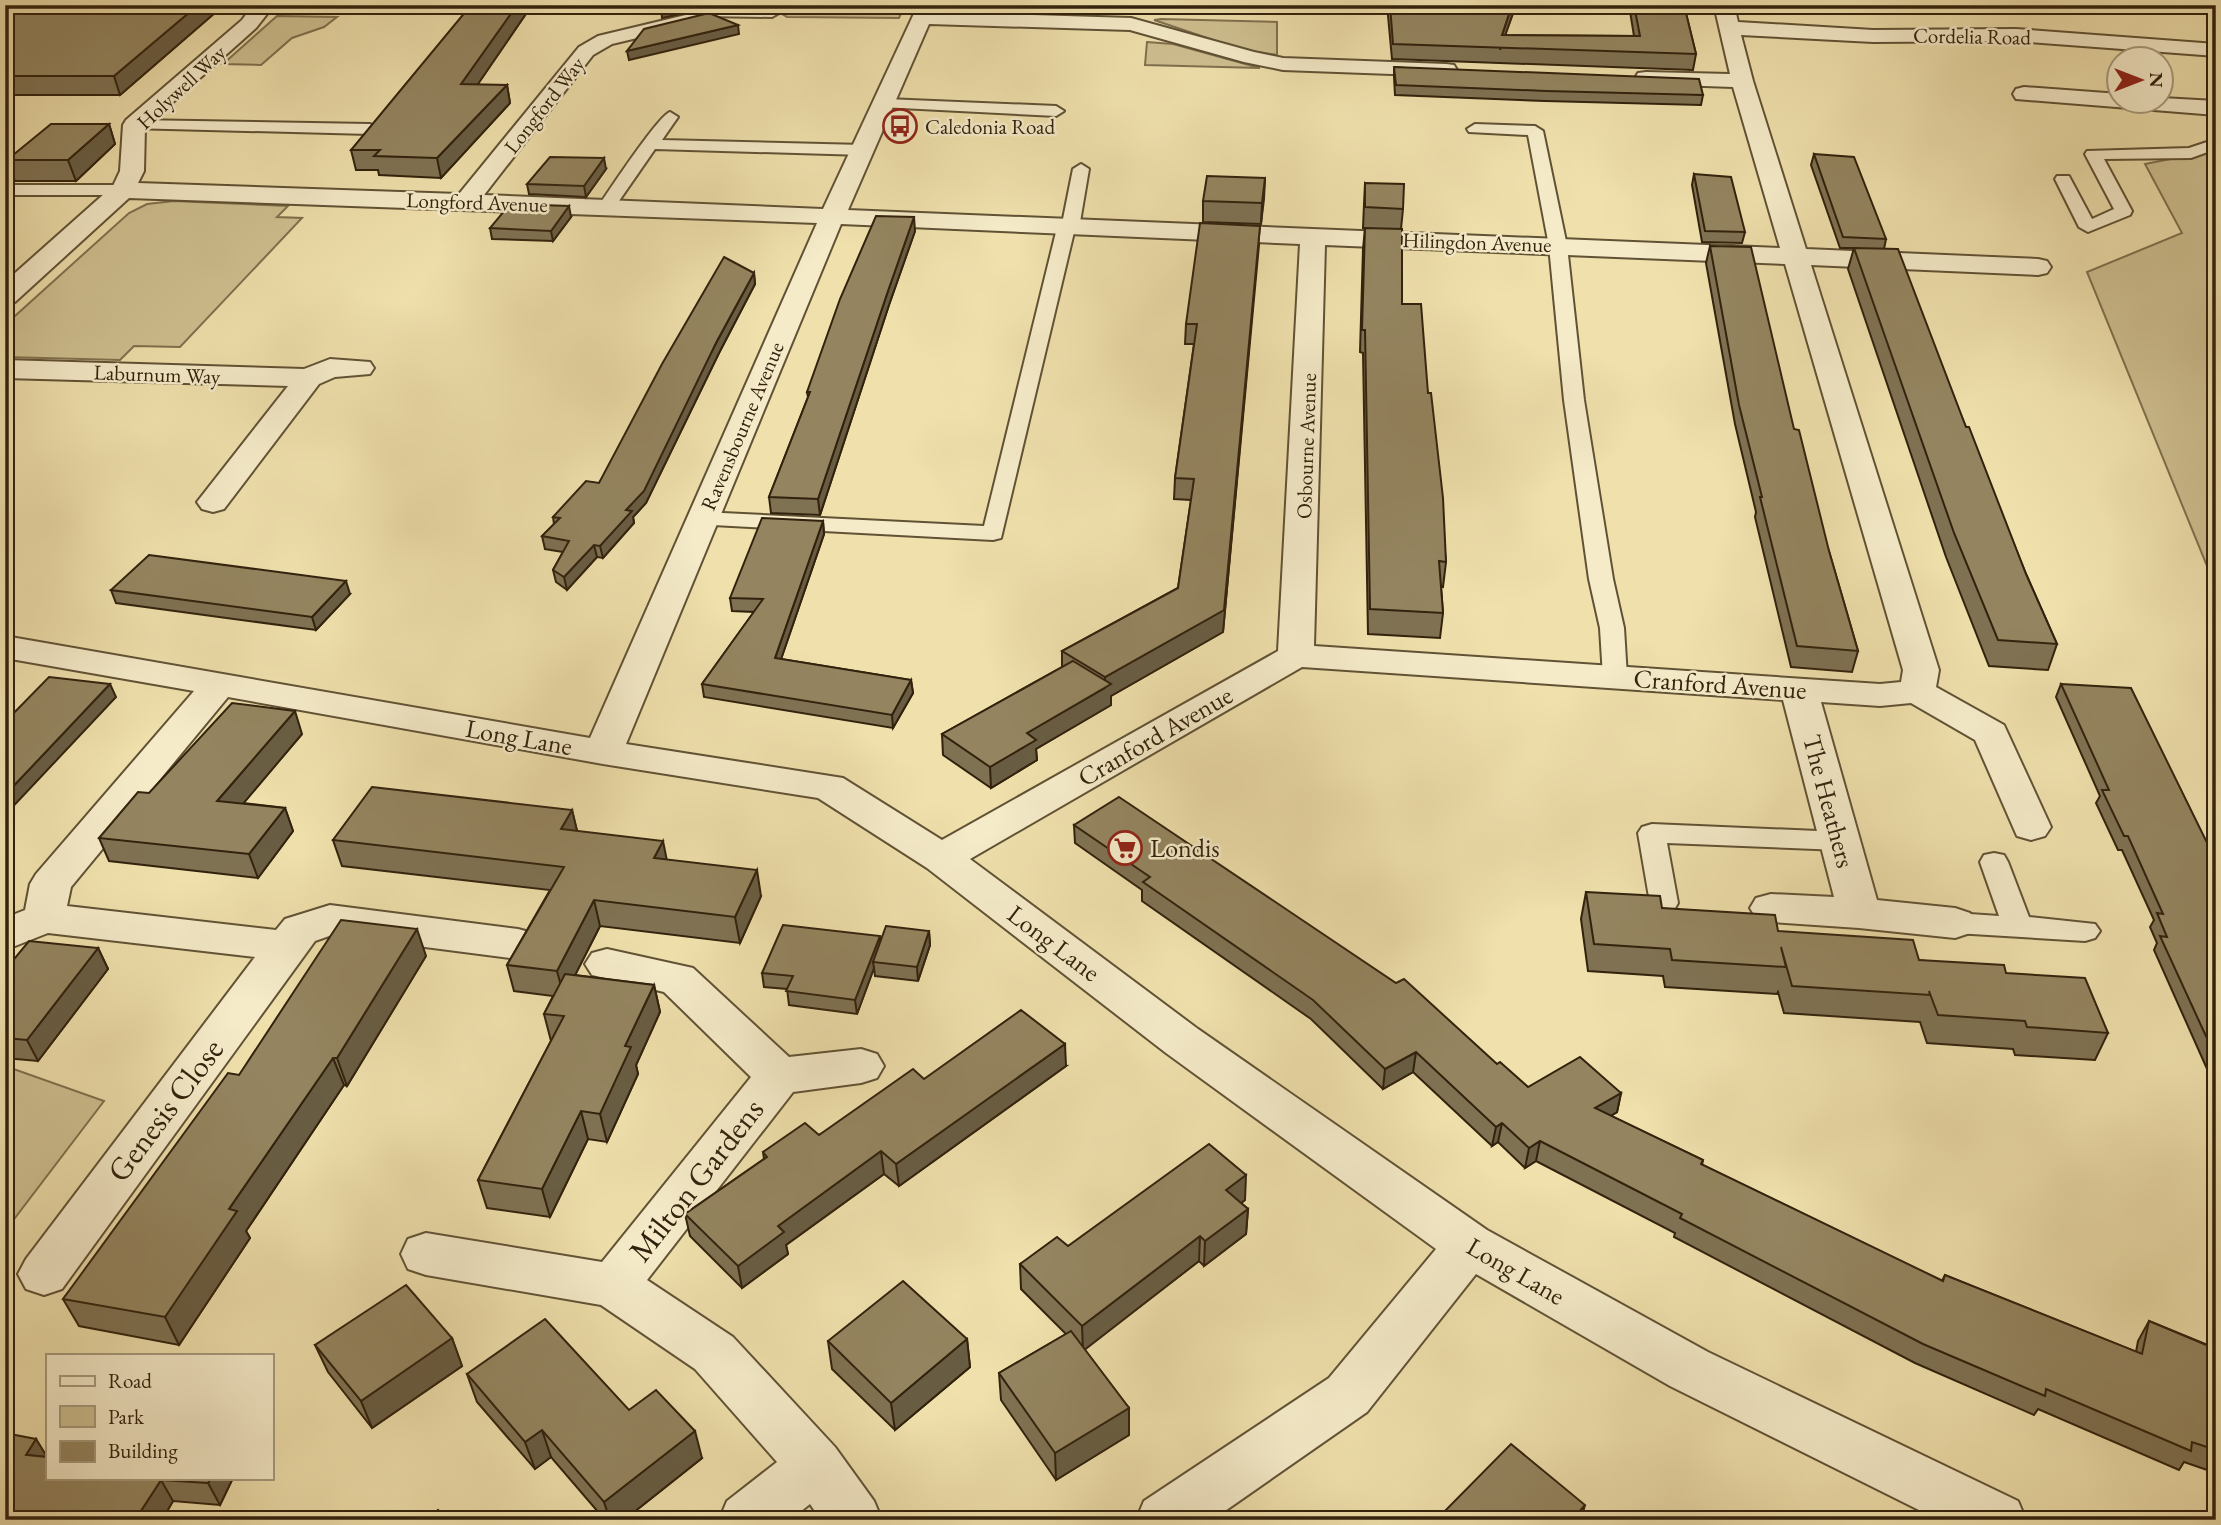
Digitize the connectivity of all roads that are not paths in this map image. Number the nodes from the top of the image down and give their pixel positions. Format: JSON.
{"nodes":[{"id":1,"x":264,"y":5,"type":"edge"},
{"id":2,"x":1724,"y":5,"type":"edge"},
{"id":3,"x":707,"y":9,"type":"edge"},
{"id":4,"x":925,"y":11,"type":"edge"},
{"id":5,"x":772,"y":13,"type":"dead end"},
{"id":6,"x":1729,"y":28,"type":"junction"},
{"id":7,"x":2215,"y":51,"type":"edge"},
{"id":8,"x":1464,"y":71,"type":"edge"},
{"id":9,"x":1631,"y":77,"type":"edge"},
{"id":10,"x":1742,"y":81,"type":"junction"},
{"id":11,"x":2024,"y":93,"type":"dead end"},
{"id":12,"x":2106,"y":102,"type":"edge"},
{"id":13,"x":886,"y":103,"type":"junction"},
{"id":14,"x":2176,"y":105,"type":"edge"},
{"id":15,"x":2216,"y":108,"type":"edge"},
{"id":16,"x":1056,"y":111,"type":"dead end"},
{"id":17,"x":670,"y":117,"type":"dead end"},
{"id":18,"x":134,"y":125,"type":"junction"},
{"id":19,"x":370,"y":129,"type":"edge"},
{"id":20,"x":1475,"y":129,"type":"dead end"},
{"id":21,"x":650,"y":144,"type":"junction"},
{"id":22,"x":2216,"y":144,"type":"edge"},
{"id":23,"x":863,"y":150,"type":"junction"},
{"id":24,"x":1081,"y":169,"type":"dead end"},
{"id":25,"x":2063,"y":179,"type":"dead end"},
{"id":26,"x":5,"y":190,"type":"edge"},
{"id":27,"x":123,"y":190,"type":"junction"},
{"id":28,"x":467,"y":201,"type":"junction"},
{"id":29,"x":607,"y":207,"type":"junction"},
{"id":30,"x":832,"y":217,"type":"junction"},
{"id":31,"x":1068,"y":228,"type":"junction"},
{"id":32,"x":1313,"y":235,"type":"junction"},
{"id":33,"x":1558,"y":246,"type":"junction"},
{"id":34,"x":1797,"y":257,"type":"junction"},
{"id":35,"x":2038,"y":267,"type":"dead end"},
{"id":36,"x":5,"y":296,"type":"edge"},
{"id":37,"x":360,"y":368,"type":"dead end"},
{"id":38,"x":5,"y":369,"type":"edge"},
{"id":39,"x":309,"y":378,"type":"junction"},
{"id":40,"x":213,"y":502,"type":"dead end"},
{"id":41,"x":702,"y":519,"type":"junction"},
{"id":42,"x":5,"y":646,"type":"edge"},
{"id":43,"x":1296,"y":656,"type":"junction"},
{"id":44,"x":1615,"y":677,"type":"junction"},
{"id":45,"x":220,"y":684,"type":"junction"},
{"id":46,"x":1799,"y":689,"type":"junction"},
{"id":47,"x":1917,"y":691,"type":"junction"},
{"id":48,"x":603,"y":752,"type":"junction"},
{"id":49,"x":2031,"y":827,"type":"dead end"},
{"id":50,"x":1840,"y":841,"type":"junction"},
{"id":51,"x":941,"y":858,"type":"junction"},
{"id":52,"x":1994,"y":862,"type":"dead end"},
{"id":53,"x":1664,"y":903,"type":"edge"},
{"id":54,"x":1770,"y":908,"type":"dead end"},
{"id":55,"x":1859,"y":913,"type":"junction"},
{"id":56,"x":44,"y":918,"type":"junction"},
{"id":57,"x":1955,"y":923,"type":"joint"},
{"id":58,"x":2018,"y":927,"type":"junction"},
{"id":59,"x":2085,"y":931,"type":"dead end"},
{"id":60,"x":5,"y":935,"type":"edge"},
{"id":61,"x":518,"y":944,"type":"edge"},
{"id":62,"x":287,"y":946,"type":"junction"},
{"id":63,"x":607,"y":964,"type":"dead end"},
{"id":64,"x":861,"y":1066,"type":"dead end"},
{"id":65,"x":779,"y":1076,"type":"junction"},
{"id":66,"x":1469,"y":1245,"type":"junction"},
{"id":67,"x":426,"y":1254,"type":"dead end"},
{"id":68,"x":44,"y":1274,"type":"dead end"},
{"id":69,"x":613,"y":1284,"type":"junction"},
{"id":70,"x":815,"y":1465,"type":"junction"},
{"id":71,"x":747,"y":1520,"type":"edge"},
{"id":72,"x":854,"y":1520,"type":"edge"},
{"id":73,"x":1164,"y":1520,"type":"edge"},
{"id":74,"x":1998,"y":1520,"type":"edge"}],
"edges":[{"from":1,"to":18,"type":"street","name":"Holywell Way"},
{"from":2,"to":6,"type":"street"},
{"from":3,"to":5,"type":"lane"},
{"from":3,"to":28,"type":"street","name":"Longford Way"},
{"from":4,"to":8,"type":"street"},
{"from":4,"to":13,"type":"street","name":"Ravensbourne Avenue"},
{"from":6,"to":7,"type":"street","name":"Cordelia Road"},
{"from":6,"to":10,"type":"street"},
{"from":9,"to":10,"type":"street"},
{"from":10,"to":34,"type":"street"},
{"from":11,"to":12,"type":"street"},
{"from":13,"to":16,"type":"lane"},
{"from":13,"to":23,"type":"street","name":"Ravensbourne Avenue"},
{"from":14,"to":15,"type":"street"},
{"from":17,"to":21,"type":"lane"},
{"from":18,"to":19,"type":"lane"},
{"from":18,"to":27,"type":"street","name":"Holywell Way"},
{"from":20,"to":33,"type":"lane"},
{"from":21,"to":23,"type":"lane"},
{"from":21,"to":29,"type":"lane"},
{"from":22,"to":25,"type":"lane"},
{"from":23,"to":30,"type":"street","name":"Ravensbourne Avenue"},
{"from":24,"to":31,"type":"lane"},
{"from":26,"to":27,"type":"lane"},
{"from":27,"to":28,"type":"street","name":"Longford Avenue"},
{"from":27,"to":36,"type":"street"},
{"from":28,"to":29,"type":"street","name":"Longford Avenue"},
{"from":29,"to":30,"type":"street","name":"Longford Avenue"},
{"from":30,"to":31,"type":"street","name":"Hilingdon Avenue"},
{"from":30,"to":41,"type":"street","name":"Ravensbourne Avenue"},
{"from":31,"to":32,"type":"street","name":"Hilingdon Avenue"},
{"from":31,"to":41,"type":"lane"},
{"from":32,"to":33,"type":"street","name":"Hilingdon Avenue"},
{"from":32,"to":43,"type":"street","name":"Osbourne Avenue"},
{"from":33,"to":34,"type":"street","name":"Hilingdon Avenue"},
{"from":33,"to":44,"type":"lane"},
{"from":34,"to":35,"type":"street","name":"Hilingdon Avenue"},
{"from":34,"to":47,"type":"street"},
{"from":37,"to":39,"type":"street","name":"Laburnum Way"},
{"from":38,"to":39,"type":"street","name":"Laburnum Way"},
{"from":39,"to":40,"type":"street"},
{"from":41,"to":48,"type":"street","name":"Ravensbourne Avenue"},
{"from":42,"to":45,"type":"street","name":"Long Lane"},
{"from":43,"to":44,"type":"street","name":"Cranford Avenue"},
{"from":43,"to":51,"type":"street","name":"Cranford Avenue"},
{"from":44,"to":46,"type":"street","name":"Cranford Avenue"},
{"from":45,"to":48,"type":"street","name":"Long Lane"},
{"from":45,"to":56,"type":"street"},
{"from":46,"to":47,"type":"street","name":"Cranford Avenue"},
{"from":46,"to":50,"type":"street","name":"The Heathers"},
{"from":47,"to":49,"type":"street"},
{"from":48,"to":51,"type":"street","name":"Long Lane"},
{"from":50,"to":53,"type":"lane"},
{"from":50,"to":55,"type":"street","name":"The Heathers"},
{"from":51,"to":66,"type":"street","name":"Long Lane"},
{"from":52,"to":58,"type":"lane"},
{"from":54,"to":55,"type":"street"},
{"from":55,"to":57,"type":"street"},
{"from":56,"to":60,"type":"street"},
{"from":56,"to":62,"type":"street"},
{"from":57,"to":58,"type":"lane"},
{"from":58,"to":59,"type":"lane"},
{"from":61,"to":62,"type":"street","name":"Genesis Close"},
{"from":62,"to":68,"type":"street","name":"Genesis Close"},
{"from":63,"to":65,"type":"street","name":"Milton Gardens"},
{"from":64,"to":65,"type":"street","name":"Milton Gardens"},
{"from":65,"to":69,"type":"street","name":"Milton Gardens"},
{"from":66,"to":73,"type":"street"},
{"from":66,"to":74,"type":"street","name":"Long Lane"},
{"from":67,"to":69,"type":"street"},
{"from":69,"to":70,"type":"street"},
{"from":70,"to":71,"type":"street"},
{"from":70,"to":72,"type":"street"}]}
